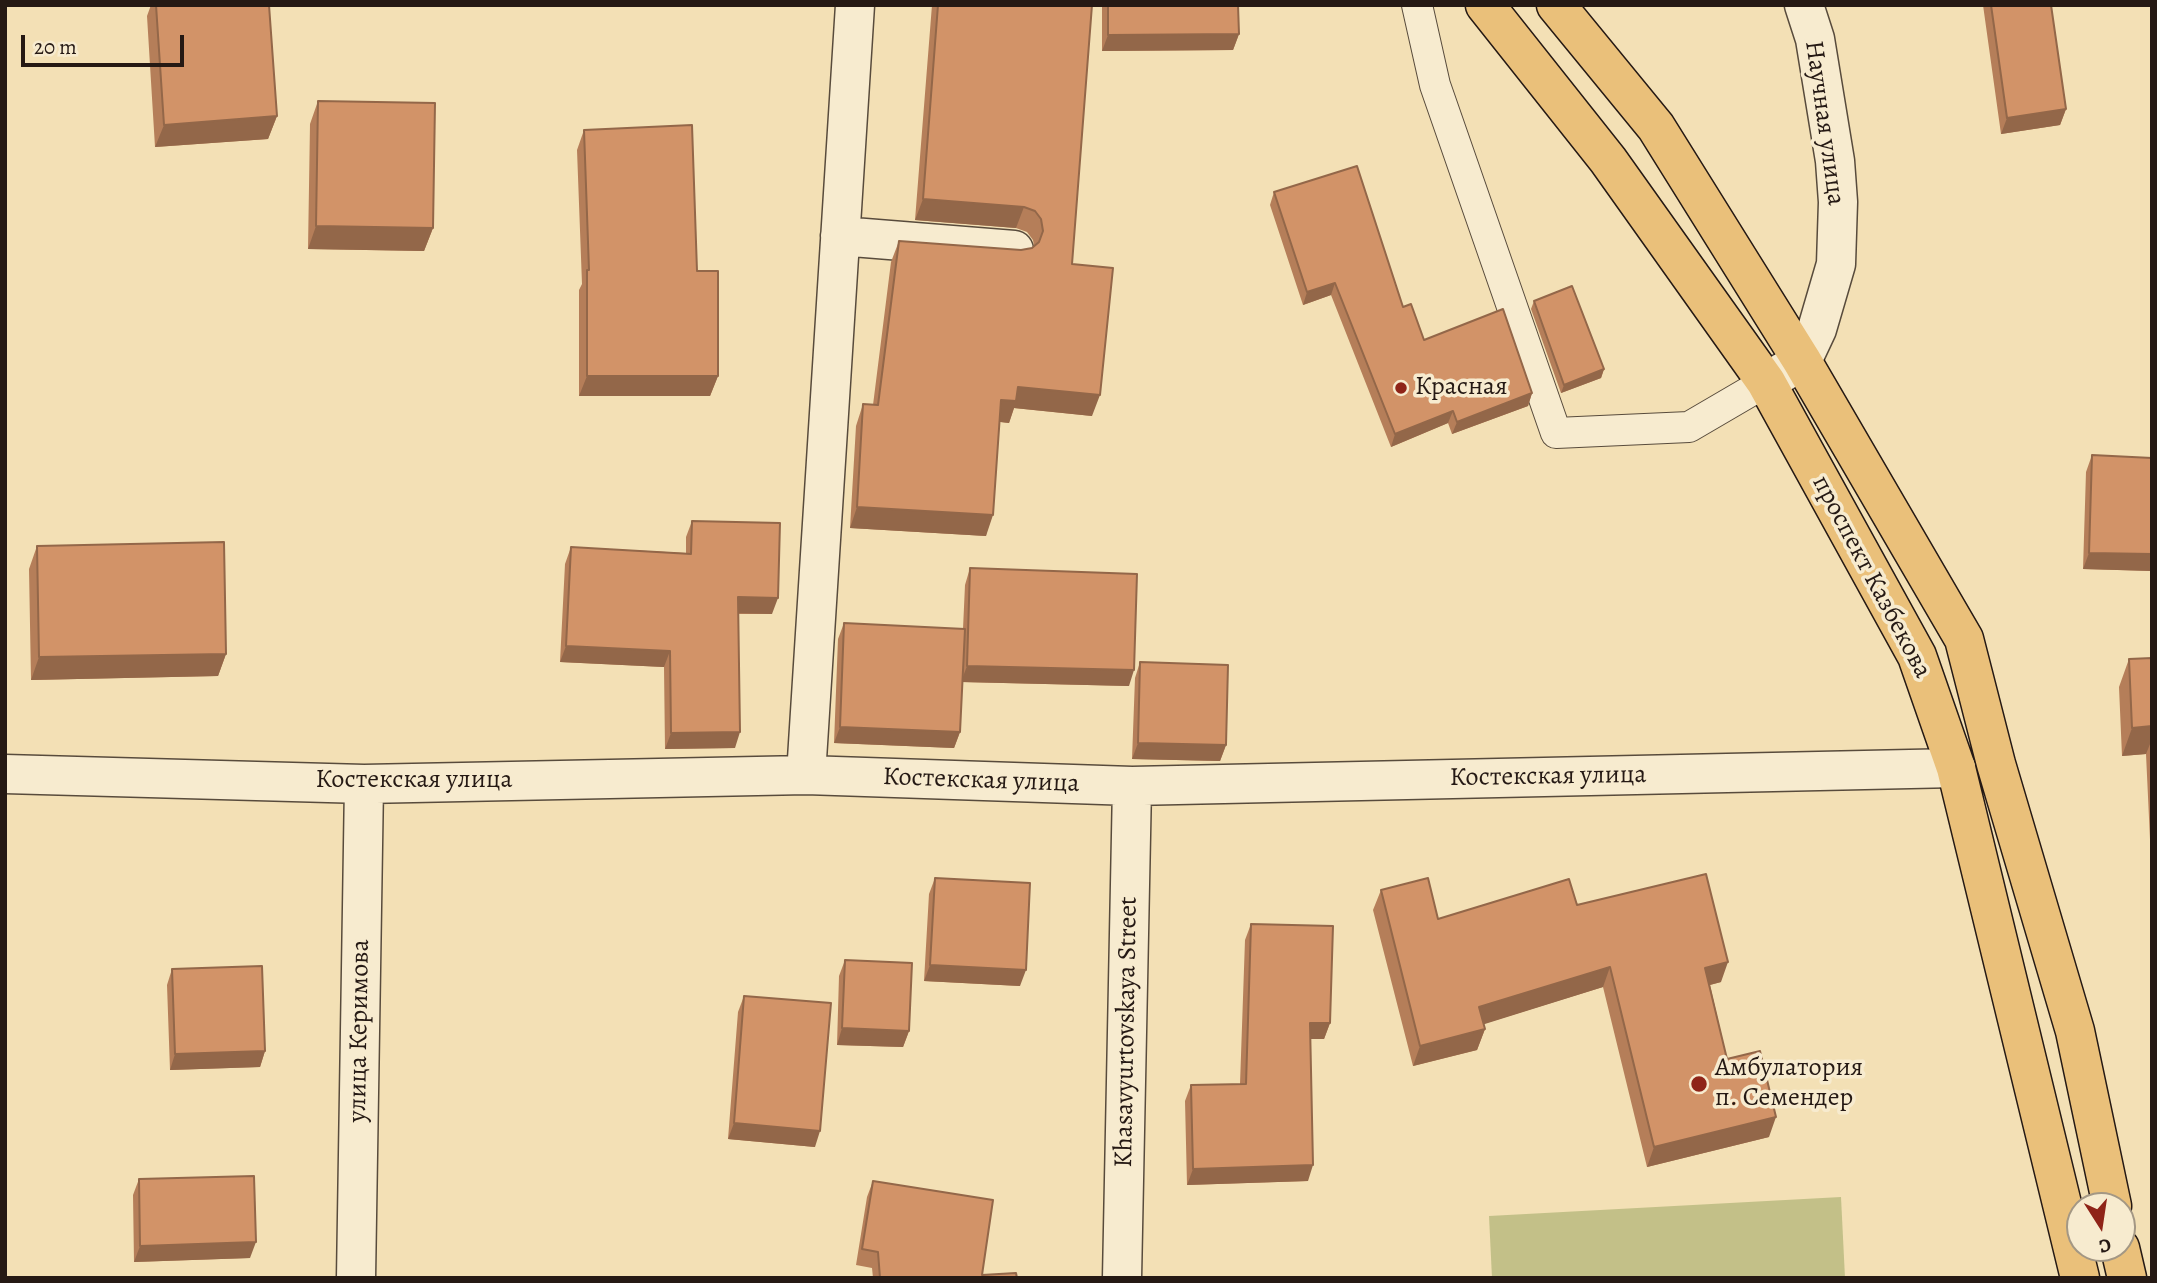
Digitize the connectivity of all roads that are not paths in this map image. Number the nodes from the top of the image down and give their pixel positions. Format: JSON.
{"nodes":[{"id":1,"x":855,"y":5,"type":"edge"},
{"id":2,"x":1417,"y":5,"type":"edge"},
{"id":3,"x":1485,"y":5,"type":"edge"},
{"id":4,"x":1556,"y":5,"type":"edge"},
{"id":5,"x":1804,"y":5,"type":"edge"},
{"id":6,"x":840,"y":236,"type":"junction"},
{"id":7,"x":1014,"y":250,"type":"edge"},
{"id":8,"x":1802,"y":361,"type":"junction"},
{"id":9,"x":1766,"y":382,"type":"junction"},
{"id":10,"x":1956,"y":768,"type":"junction"},
{"id":11,"x":5,"y":774,"type":"edge"},
{"id":12,"x":806,"y":775,"type":"junction"},
{"id":13,"x":364,"y":784,"type":"junction"},
{"id":14,"x":1132,"y":786,"type":"junction"},
{"id":15,"x":2109,"y":1192,"type":"edge"},
{"id":16,"x":356,"y":1278,"type":"edge"},
{"id":17,"x":1122,"y":1278,"type":"edge"},
{"id":18,"x":2080,"y":1278,"type":"edge"}],
"edges":[{"from":1,"to":6,"type":"street"},
{"from":2,"to":9,"type":"lane"},
{"from":3,"to":9,"type":"highway","name":"проспект Казбекова"},
{"from":4,"to":8,"type":"highway","name":"проспект Казбекова"},
{"from":5,"to":8,"type":"street","name":"Научная улица"},
{"from":6,"to":7,"type":"street"},
{"from":6,"to":12,"type":"street"},
{"from":8,"to":9,"type":"street"},
{"from":8,"to":15,"type":"highway","name":"проспект Казбекова"},
{"from":9,"to":10,"type":"highway","name":"проспект Казбекова"},
{"from":10,"to":14,"type":"street","name":"Костекская улица"},
{"from":10,"to":18,"type":"highway","name":"проспект Казбекова"},
{"from":11,"to":13,"type":"street","name":"Костекская улица"},
{"from":12,"to":13,"type":"street","name":"Костекская улица"},
{"from":12,"to":14,"type":"street","name":"Костекская улица"},
{"from":13,"to":16,"type":"street","name":"улица Керимова"},
{"from":14,"to":17,"type":"street","name":"Khasavyurtovskaya Street"}]}
